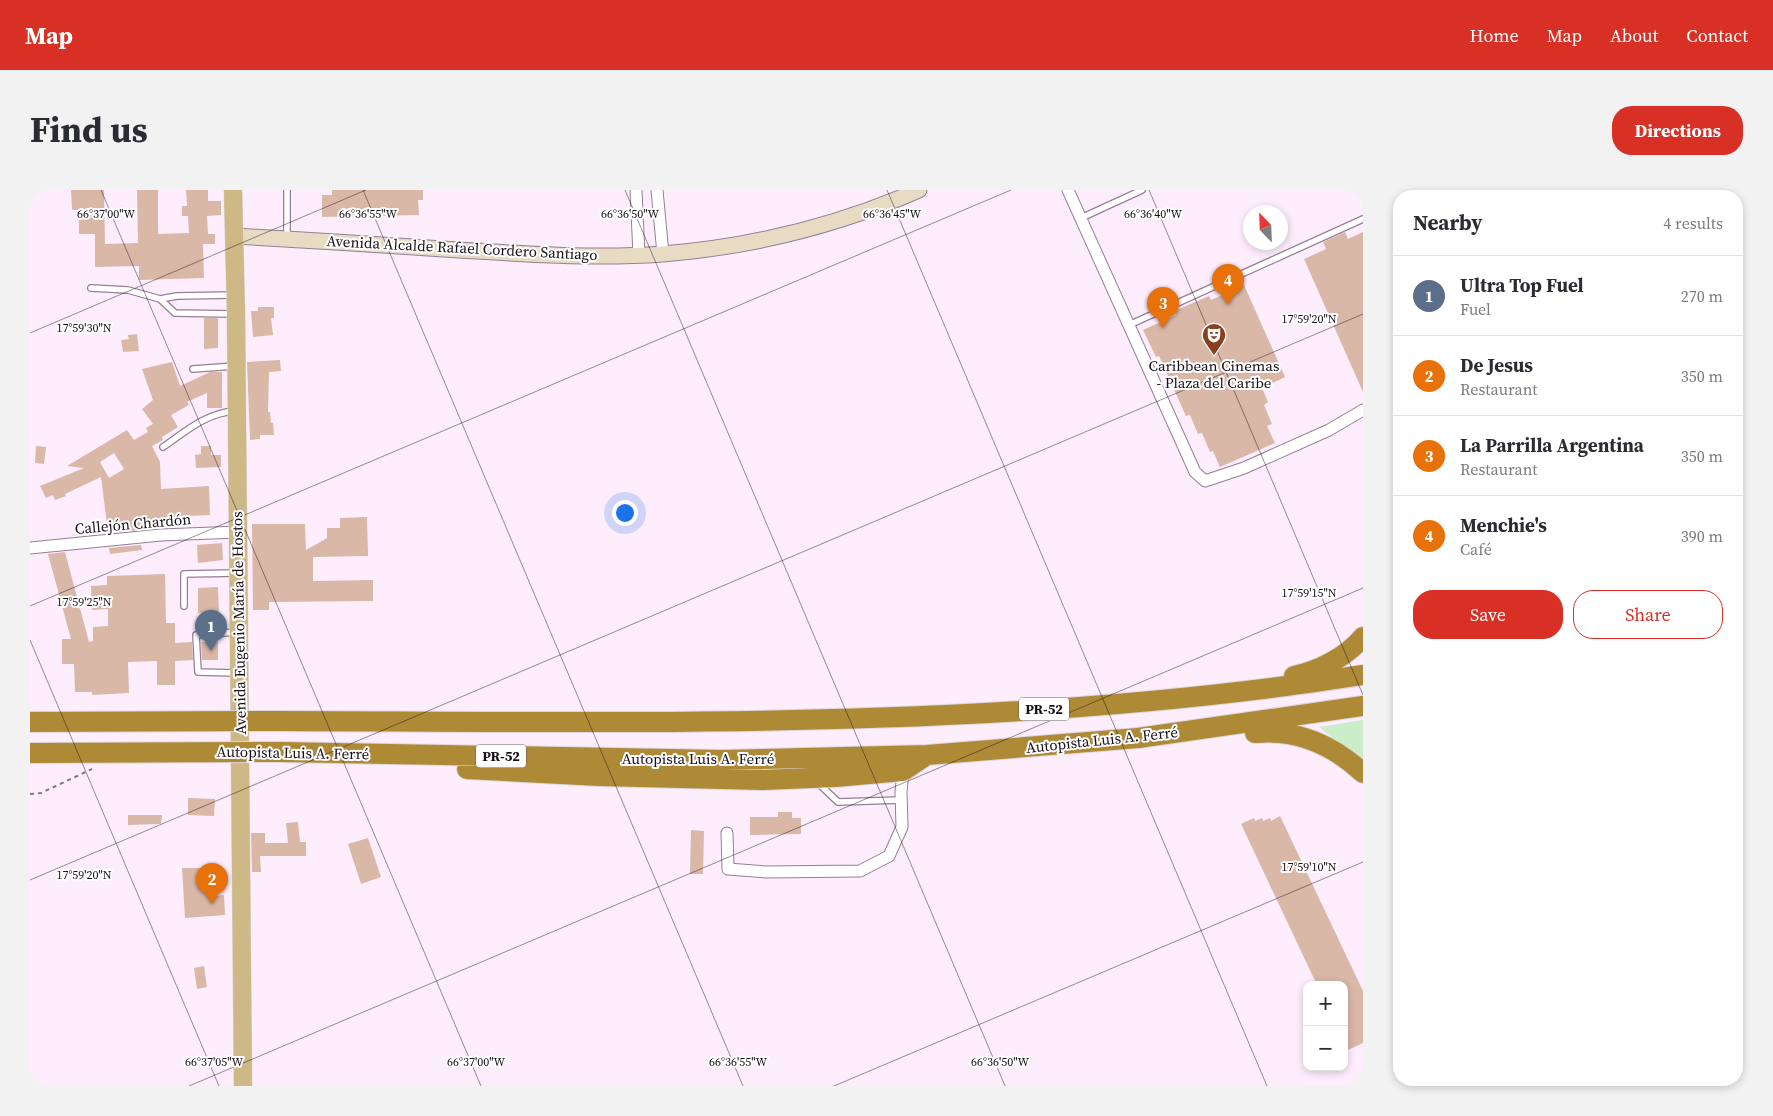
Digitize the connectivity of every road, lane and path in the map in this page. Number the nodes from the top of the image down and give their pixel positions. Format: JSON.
{"nodes":[{"id":1,"x":233,"y":190,"type":"edge"},
{"id":2,"x":287,"y":190,"type":"edge"},
{"id":3,"x":636,"y":190,"type":"edge"},
{"id":4,"x":657,"y":190,"type":"edge"},
{"id":5,"x":919,"y":190,"type":"edge"},
{"id":6,"x":1068,"y":190,"type":"edge"},
{"id":7,"x":1142,"y":190,"type":"edge"},
{"id":8,"x":1081,"y":218,"type":"junction"},
{"id":9,"x":1363,"y":219,"type":"edge"},
{"id":10,"x":235,"y":236,"type":"junction"},
{"id":11,"x":287,"y":239,"type":"junction"},
{"id":12,"x":663,"y":254,"type":"junction"},
{"id":13,"x":639,"y":255,"type":"junction"},
{"id":14,"x":91,"y":288,"type":"dead end"},
{"id":15,"x":236,"y":295,"type":"junction"},
{"id":16,"x":160,"y":299,"type":"junction"},
{"id":17,"x":236,"y":314,"type":"junction"},
{"id":18,"x":1129,"y":325,"type":"junction"},
{"id":19,"x":237,"y":366,"type":"junction"},
{"id":20,"x":193,"y":369,"type":"dead end"},
{"id":21,"x":1363,"y":410,"type":"edge"},
{"id":22,"x":237,"y":411,"type":"junction"},
{"id":23,"x":163,"y":447,"type":"dead end"},
{"id":24,"x":238,"y":532,"type":"junction"},
{"id":25,"x":30,"y":548,"type":"edge"},
{"id":26,"x":239,"y":573,"type":"junction"},
{"id":27,"x":184,"y":606,"type":"dead end"},
{"id":28,"x":239,"y":632,"type":"junction"},
{"id":29,"x":1363,"y":637,"type":"edge"},
{"id":30,"x":240,"y":673,"type":"junction"},
{"id":31,"x":1363,"y":675,"type":"edge"},
{"id":32,"x":1202,"y":696,"type":"junction"},
{"id":33,"x":1363,"y":706,"type":"edge"},
{"id":34,"x":30,"y":722,"type":"edge"},
{"id":35,"x":1138,"y":738,"type":"junction"},
{"id":36,"x":30,"y":753,"type":"edge"},
{"id":37,"x":429,"y":755,"type":"junction"},
{"id":38,"x":927,"y":755,"type":"junction"},
{"id":39,"x":97,"y":766,"type":"dead end"},
{"id":40,"x":904,"y":771,"type":"junction"},
{"id":41,"x":1363,"y":772,"type":"edge"},
{"id":42,"x":812,"y":777,"type":"junction"},
{"id":43,"x":30,"y":794,"type":"edge"},
{"id":44,"x":901,"y":800,"type":"junction"},
{"id":45,"x":727,"y":833,"type":"dead end"},
{"id":46,"x":243,"y":1086,"type":"edge"}],
"edges":[{"from":1,"to":10,"type":"main road","name":"Avenida Eugenio María de Hostos"},
{"from":2,"to":11,"type":"lane"},
{"from":3,"to":13,"type":"street"},
{"from":4,"to":12,"type":"street"},
{"from":5,"to":12,"type":"street","name":"Avenida Alcalde Rafael Cordero Santiago"},
{"from":6,"to":8,"type":"street"},
{"from":7,"to":8,"type":"lane"},
{"from":8,"to":18,"type":"street"},
{"from":9,"to":18,"type":"lane"},
{"from":10,"to":11,"type":"street","name":"Avenida Alcalde Rafael Cordero Santiago"},
{"from":10,"to":15,"type":"main road","name":"Avenida Eugenio María de Hostos"},
{"from":11,"to":13,"type":"street","name":"Avenida Alcalde Rafael Cordero Santiago"},
{"from":12,"to":13,"type":"street","name":"Avenida Alcalde Rafael Cordero Santiago"},
{"from":14,"to":16,"type":"lane"},
{"from":15,"to":16,"type":"lane"},
{"from":15,"to":17,"type":"main road","name":"Avenida Eugenio María de Hostos"},
{"from":16,"to":17,"type":"lane"},
{"from":17,"to":19,"type":"main road","name":"Avenida Eugenio María de Hostos"},
{"from":18,"to":21,"type":"street"},
{"from":19,"to":20,"type":"lane"},
{"from":19,"to":22,"type":"main road","name":"Avenida Eugenio María de Hostos"},
{"from":22,"to":23,"type":"lane"},
{"from":22,"to":24,"type":"main road","name":"Avenida Eugenio María de Hostos"},
{"from":24,"to":25,"type":"street","name":"Callejón Chardón"},
{"from":24,"to":26,"type":"main road","name":"Avenida Eugenio María de Hostos"},
{"from":26,"to":27,"type":"lane"},
{"from":26,"to":28,"type":"main road","name":"Avenida Eugenio María de Hostos"},
{"from":28,"to":30,"type":"main road","name":"Avenida Eugenio María de Hostos"},
{"from":28,"to":30,"type":"lane"},
{"from":29,"to":32,"type":"highway"},
{"from":30,"to":46,"type":"main road","name":"Avenida Eugenio María de Hostos"},
{"from":31,"to":32,"type":"highway","name":"Autopista Luis A. Ferré","number":"PR-52"},
{"from":32,"to":34,"type":"highway","name":"Autopista Luis A. Ferré","number":"PR-52","bridge":true},
{"from":33,"to":35,"type":"highway","name":"Autopista Luis A. Ferré","number":"PR-52"},
{"from":35,"to":38,"type":"highway","name":"Autopista Luis A. Ferré","number":"PR-52"},
{"from":35,"to":41,"type":"highway"},
{"from":36,"to":37,"type":"highway","name":"Autopista Luis A. Ferré","number":"PR-52","bridge":true},
{"from":37,"to":38,"type":"highway","name":"Autopista Luis A. Ferré","number":"PR-52"},
{"from":37,"to":42,"type":"highway"},
{"from":38,"to":40,"type":"highway"},
{"from":39,"to":43,"type":"path"},
{"from":40,"to":42,"type":"highway"},
{"from":40,"to":44,"type":"street"},
{"from":42,"to":44,"type":"lane"},
{"from":44,"to":45,"type":"street"}]}
